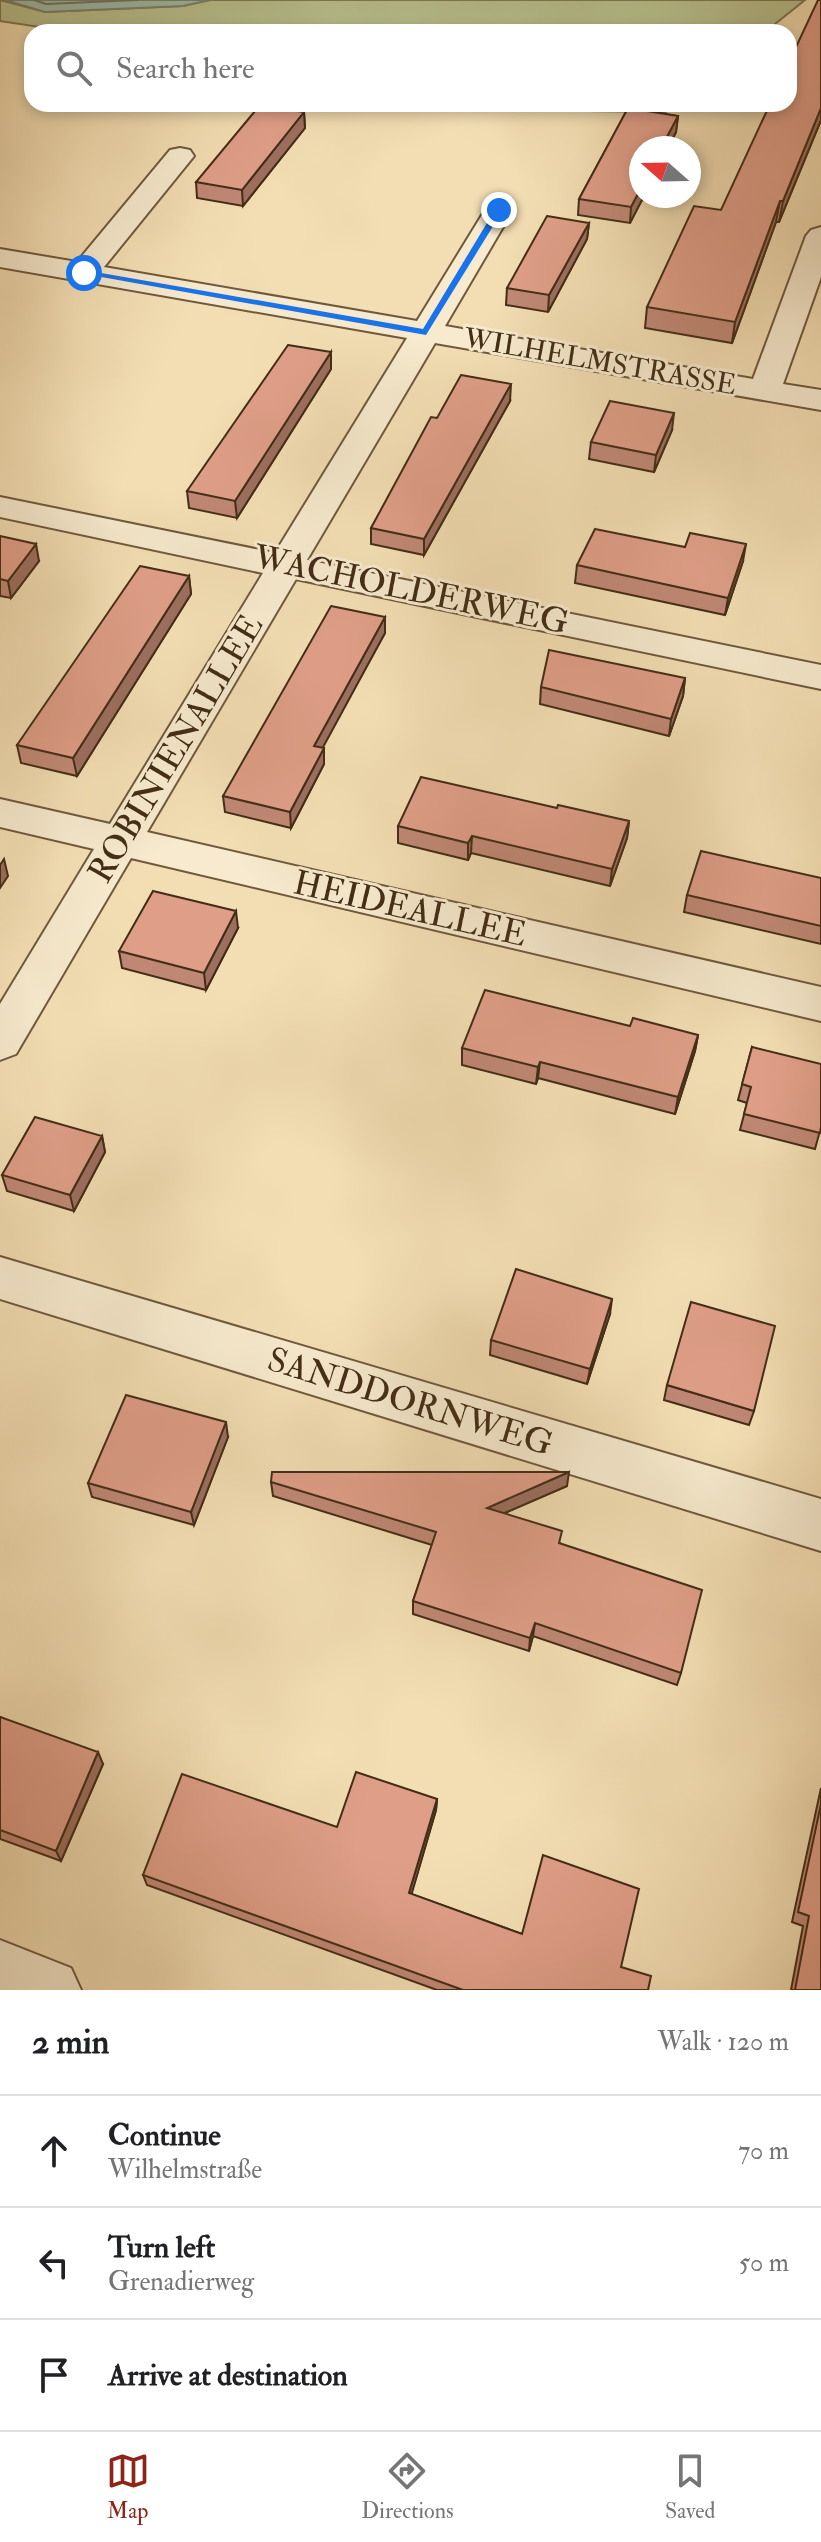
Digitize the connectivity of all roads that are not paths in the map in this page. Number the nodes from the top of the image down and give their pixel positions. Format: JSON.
{"nodes":[{"id":1,"x":180,"y":156,"type":"dead end"},
{"id":2,"x":499,"y":210,"type":"dead end"},
{"id":3,"x":821,"y":236,"type":"edge"},
{"id":4,"x":0,"y":258,"type":"edge"},
{"id":5,"x":84,"y":273,"type":"junction"},
{"id":6,"x":426,"y":332,"type":"junction"},
{"id":7,"x":764,"y":391,"type":"junction"},
{"id":8,"x":821,"y":400,"type":"edge"},
{"id":9,"x":0,"y":507,"type":"edge"},
{"id":10,"x":286,"y":564,"type":"junction"},
{"id":11,"x":821,"y":677,"type":"edge"},
{"id":12,"x":0,"y":813,"type":"edge"},
{"id":13,"x":120,"y":842,"type":"junction"},
{"id":14,"x":821,"y":1004,"type":"edge"},
{"id":15,"x":0,"y":1042,"type":"edge"},
{"id":16,"x":0,"y":1278,"type":"edge"},
{"id":17,"x":821,"y":1525,"type":"edge"},
{"id":18,"x":0,"y":1972,"type":"edge"},
{"id":19,"x":49,"y":1990,"type":"edge"}],
"edges":[{"from":1,"to":5,"type":"street"},
{"from":2,"to":6,"type":"street","name":"ROBINIENALLEE"},
{"from":3,"to":7,"type":"street"},
{"from":4,"to":5,"type":"street","name":"WILHELMSTRASSE"},
{"from":5,"to":6,"type":"street","name":"WILHELMSTRASSE"},
{"from":6,"to":7,"type":"street","name":"WILHELMSTRASSE"},
{"from":6,"to":10,"type":"street","name":"ROBINIENALLEE"},
{"from":7,"to":8,"type":"street","name":"WILHELMSTRASSE"},
{"from":9,"to":10,"type":"street","name":"WACHOLDERWEG"},
{"from":10,"to":11,"type":"street","name":"WACHOLDERWEG"},
{"from":10,"to":13,"type":"street","name":"ROBINIENALLEE"},
{"from":12,"to":13,"type":"street","name":"HEIDEALLEE"},
{"from":13,"to":14,"type":"street","name":"HEIDEALLEE"},
{"from":13,"to":15,"type":"street","name":"ROBINIENALLEE"},
{"from":16,"to":17,"type":"street","name":"SANDDORNWEG"},
{"from":18,"to":19,"type":"street"}]}
